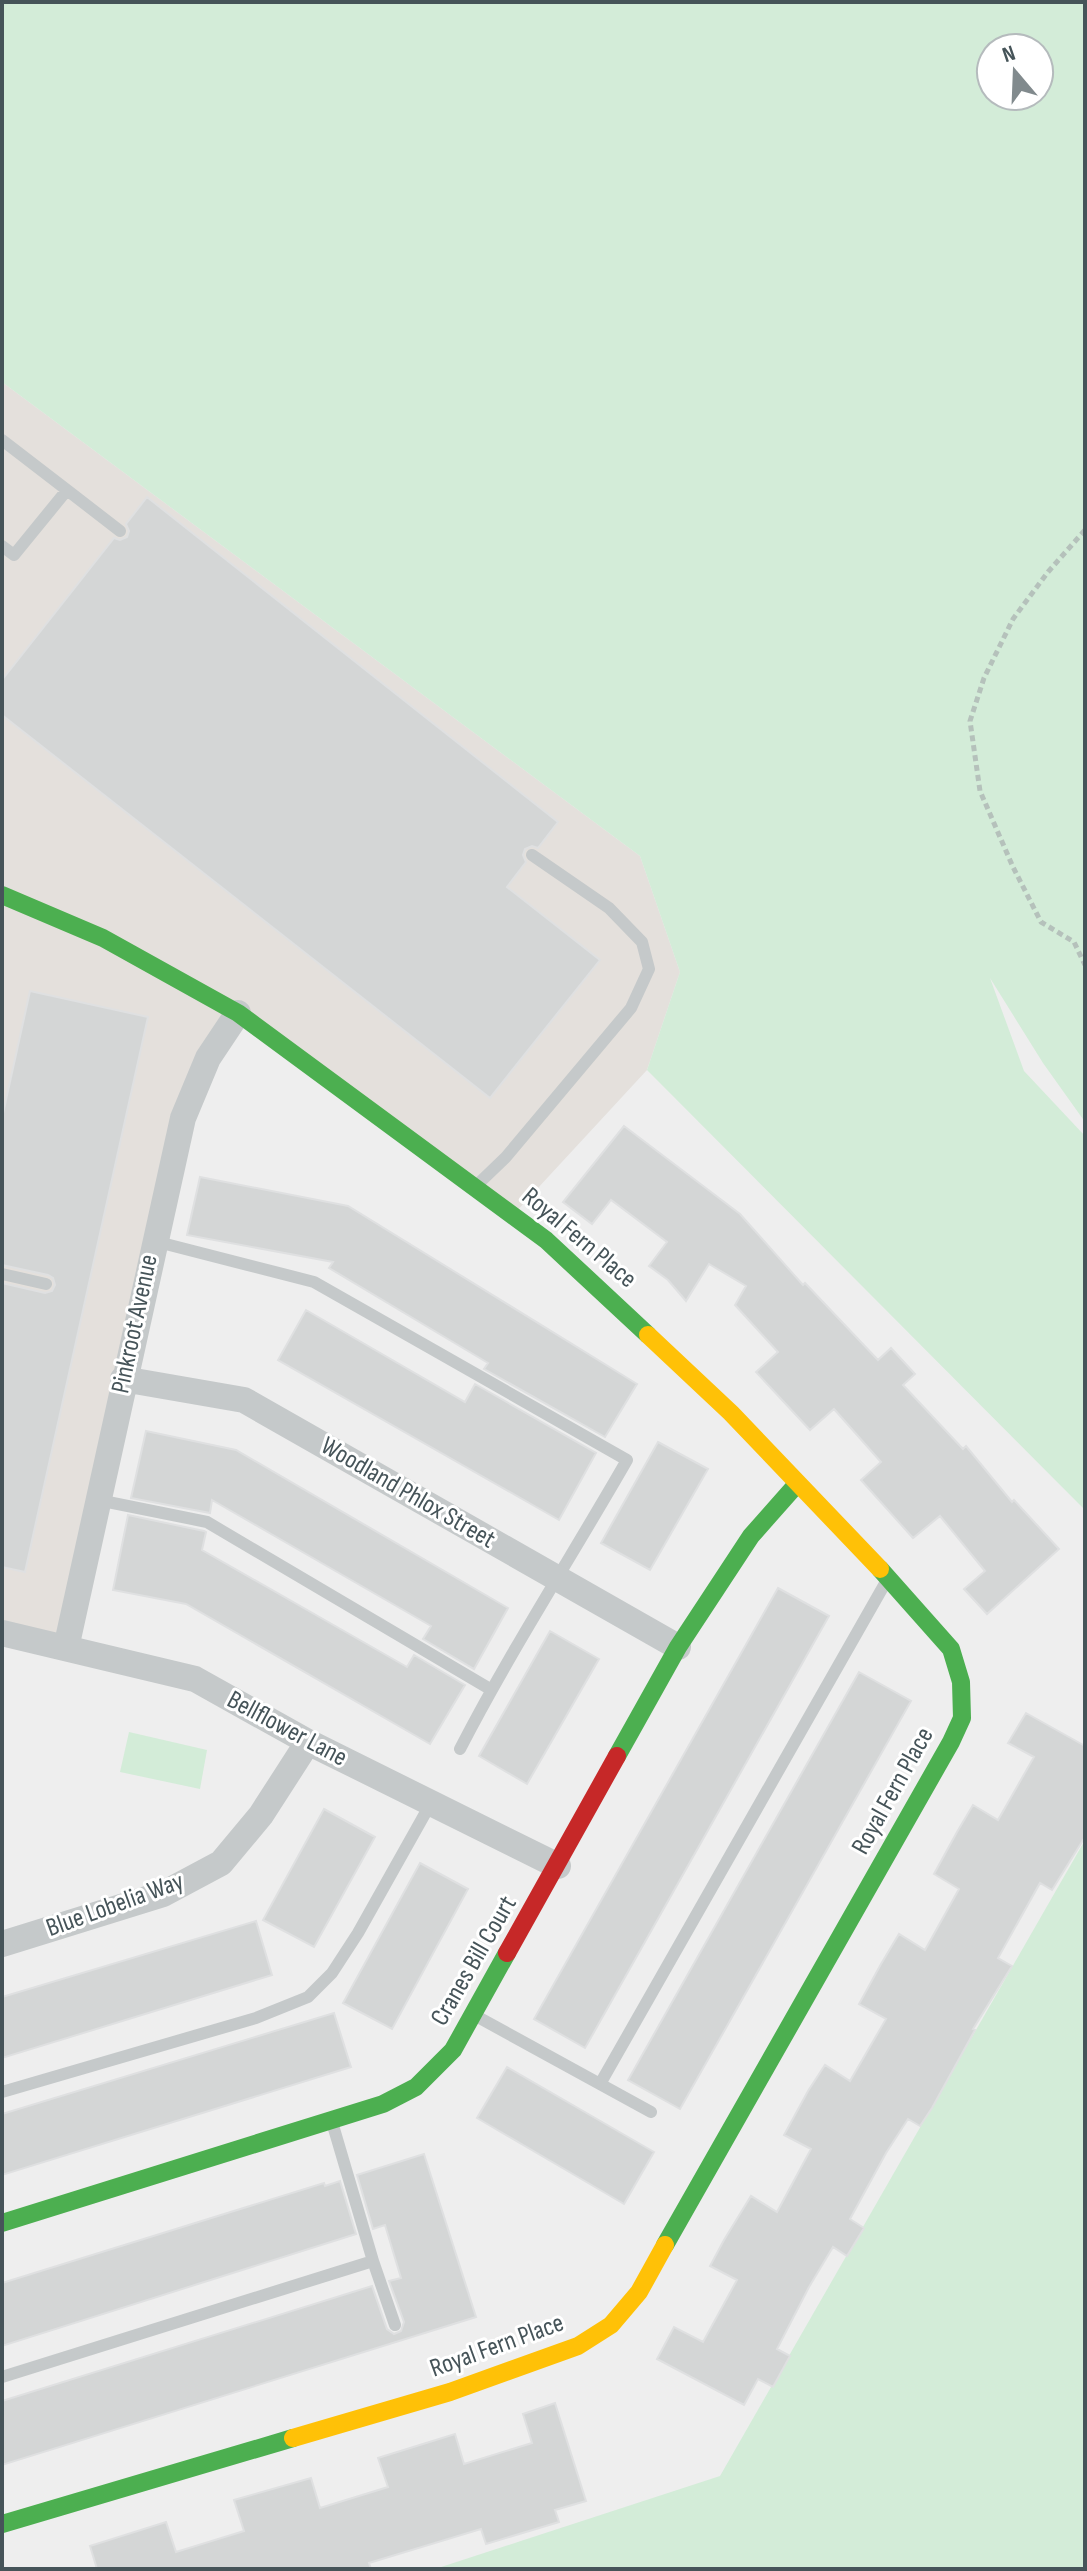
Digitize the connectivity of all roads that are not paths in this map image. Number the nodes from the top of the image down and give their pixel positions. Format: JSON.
{"nodes":[{"id":1,"x":2,"y":440,"type":"edge"},
{"id":2,"x":67,"y":490,"type":"junction"},
{"id":3,"x":120,"y":531,"type":"dead end"},
{"id":4,"x":2,"y":546,"type":"edge"},
{"id":5,"x":532,"y":855,"type":"dead end"},
{"id":6,"x":2,"y":895,"type":"edge"},
{"id":7,"x":238,"y":1013,"type":"junction"},
{"id":8,"x":476,"y":1187,"type":"junction"},
{"id":9,"x":154,"y":1241,"type":"junction"},
{"id":10,"x":2,"y":1274,"type":"edge"},
{"id":11,"x":46,"y":1284,"type":"dead end"},
{"id":12,"x":123,"y":1379,"type":"junction"},
{"id":13,"x":797,"y":1484,"type":"junction"},
{"id":14,"x":98,"y":1500,"type":"junction"},
{"id":15,"x":888,"y":1578,"type":"junction"},
{"id":16,"x":559,"y":1579,"type":"junction"},
{"id":17,"x":2,"y":1633,"type":"edge"},
{"id":18,"x":678,"y":1647,"type":"junction"},
{"id":19,"x":66,"y":1648,"type":"junction"},
{"id":20,"x":490,"y":1689,"type":"junction"},
{"id":21,"x":308,"y":1742,"type":"junction"},
{"id":22,"x":460,"y":1749,"type":"dead end"},
{"id":23,"x":431,"y":1803,"type":"junction"},
{"id":24,"x":558,"y":1866,"type":"junction"},
{"id":25,"x":2,"y":1944,"type":"edge"},
{"id":26,"x":473,"y":2015,"type":"junction"},
{"id":27,"x":600,"y":2084,"type":"junction"},
{"id":28,"x":2,"y":2092,"type":"edge"},
{"id":29,"x":651,"y":2112,"type":"dead end"},
{"id":30,"x":332,"y":2120,"type":"junction"},
{"id":31,"x":2,"y":2223,"type":"edge"},
{"id":32,"x":373,"y":2261,"type":"junction"},
{"id":33,"x":395,"y":2325,"type":"dead end"},
{"id":34,"x":2,"y":2377,"type":"edge"},
{"id":35,"x":2,"y":2524,"type":"edge"}],
"edges":[{"from":1,"to":2,"type":"lane"},
{"from":2,"to":3,"type":"lane"},
{"from":2,"to":4,"type":"lane"},
{"from":5,"to":8,"type":"lane"},
{"from":6,"to":7,"type":"street","name":"Royal Fern Place"},
{"from":7,"to":8,"type":"street","name":"Royal Fern Place"},
{"from":7,"to":9,"type":"street","name":"Pinkroot Avenue"},
{"from":8,"to":13,"type":"street","name":"Royal Fern Place"},
{"from":9,"to":12,"type":"street","name":"Pinkroot Avenue"},
{"from":9,"to":16,"type":"lane"},
{"from":10,"to":11,"type":"lane"},
{"from":12,"to":14,"type":"street","name":"Pinkroot Avenue"},
{"from":12,"to":16,"type":"street","name":"Woodland Phlox Street"},
{"from":13,"to":15,"type":"street","name":"Royal Fern Place"},
{"from":13,"to":18,"type":"street","name":"Cranes Bill Court"},
{"from":14,"to":19,"type":"street","name":"Pinkroot Avenue"},
{"from":14,"to":20,"type":"lane"},
{"from":15,"to":27,"type":"lane"},
{"from":15,"to":35,"type":"street","name":"Royal Fern Place"},
{"from":16,"to":18,"type":"street","name":"Woodland Phlox Street"},
{"from":16,"to":20,"type":"lane"},
{"from":17,"to":19,"type":"street","name":"Bellflower Lane"},
{"from":18,"to":24,"type":"street","name":"Cranes Bill Court"},
{"from":19,"to":21,"type":"street","name":"Bellflower Lane"},
{"from":20,"to":22,"type":"lane"},
{"from":21,"to":23,"type":"street","name":"Bellflower Lane"},
{"from":21,"to":25,"type":"street","name":"Blue Lobelia Way"},
{"from":23,"to":24,"type":"street","name":"Bellflower Lane"},
{"from":23,"to":28,"type":"lane"},
{"from":24,"to":26,"type":"street","name":"Cranes Bill Court"},
{"from":26,"to":27,"type":"lane"},
{"from":26,"to":30,"type":"street","name":"Cranes Bill Court"},
{"from":27,"to":29,"type":"lane"},
{"from":30,"to":31,"type":"street","name":"Cranes Bill Court"},
{"from":30,"to":32,"type":"lane"},
{"from":32,"to":33,"type":"lane"},
{"from":32,"to":34,"type":"lane"}]}
